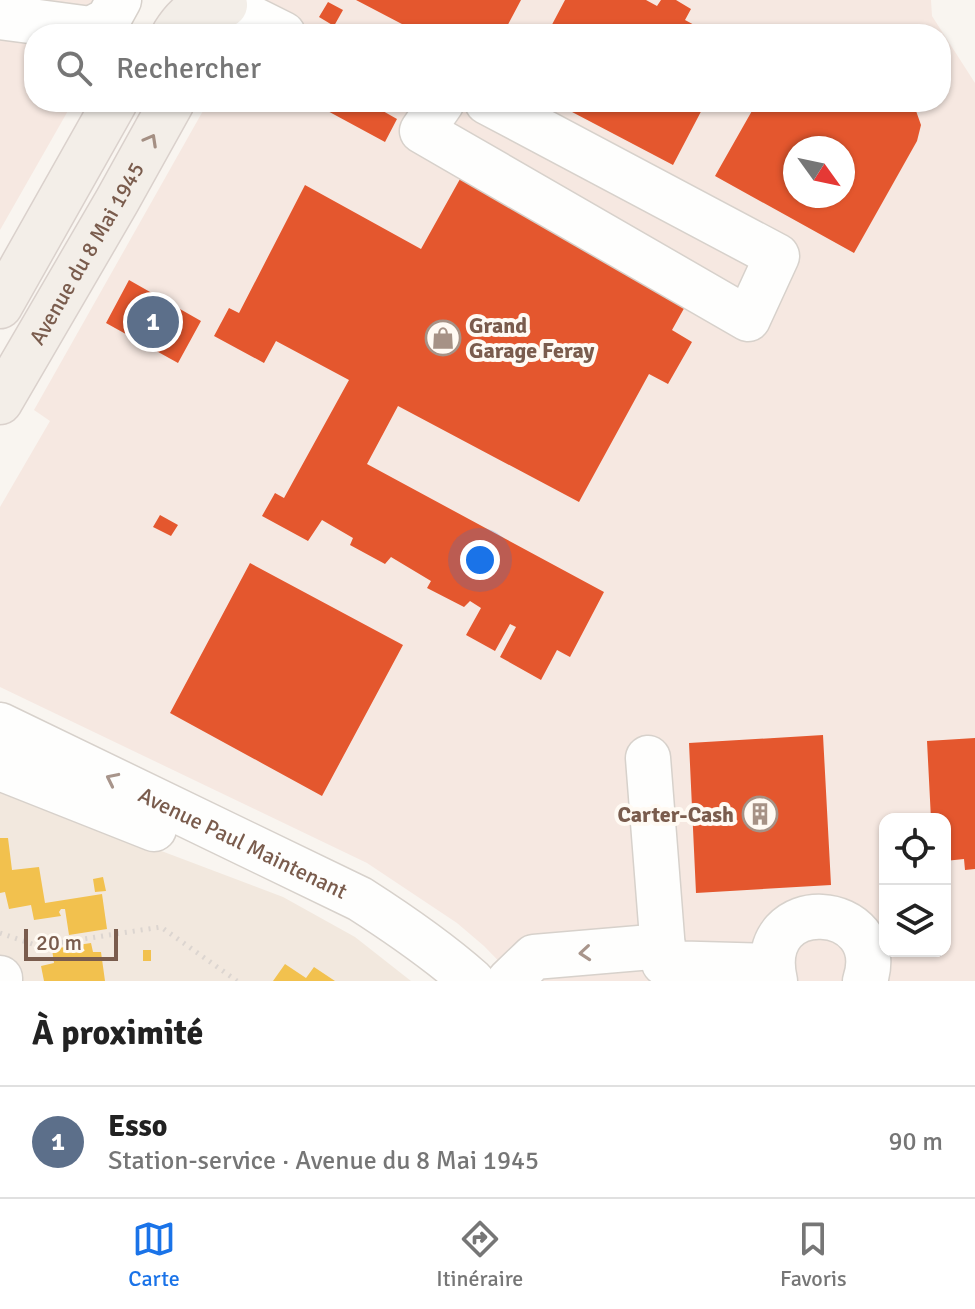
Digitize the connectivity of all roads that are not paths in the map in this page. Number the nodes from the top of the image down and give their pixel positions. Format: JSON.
{"nodes":[{"id":1,"x":119,"y":0,"type":"edge"},
{"id":2,"x":172,"y":0,"type":"edge"},
{"id":3,"x":221,"y":13,"type":"edge"},
{"id":4,"x":0,"y":17,"type":"edge"},
{"id":5,"x":53,"y":24,"type":"edge"},
{"id":6,"x":100,"y":24,"type":"edge"},
{"id":7,"x":159,"y":24,"type":"edge"},
{"id":8,"x":182,"y":24,"type":"edge"},
{"id":9,"x":253,"y":24,"type":"edge"},
{"id":10,"x":109,"y":112,"type":"edge"},
{"id":11,"x":126,"y":112,"type":"edge"},
{"id":12,"x":166,"y":112,"type":"edge"},
{"id":13,"x":429,"y":112,"type":"edge"},
{"id":14,"x":506,"y":112,"type":"edge"},
{"id":15,"x":10,"y":288,"type":"edge"},
{"id":16,"x":0,"y":402,"type":"edge"},
{"id":17,"x":0,"y":725,"type":"edge"},
{"id":18,"x":648,"y":758,"type":"dead end"},
{"id":19,"x":0,"y":768,"type":"edge"},
{"id":20,"x":663,"y":946,"type":"junction"},
{"id":21,"x":773,"y":974,"type":"edge"},
{"id":22,"x":443,"y":981,"type":"edge"},
{"id":23,"x":472,"y":981,"type":"edge"},
{"id":24,"x":509,"y":981,"type":"edge"},
{"id":25,"x":865,"y":981,"type":"edge"}],
"edges":[{"from":1,"to":6,"type":"street"},
{"from":2,"to":7,"type":"main road"},
{"from":3,"to":8,"type":"main road"},
{"from":3,"to":9,"type":"street"},
{"from":4,"to":5,"type":"street"},
{"from":10,"to":15,"type":"main road"},
{"from":11,"to":15,"type":"main road"},
{"from":16,"to":12,"type":"main road","name":"Avenue du 8 Mai 1945","one_way":true},
{"from":13,"to":14,"type":"street"},
{"from":23,"to":17,"type":"street","name":"Avenue Paul Maintenant","one_way":true},
{"from":18,"to":20,"type":"street"},
{"from":19,"to":22,"type":"street","name":"Avenue Paul Maintenant"},
{"from":20,"to":21,"type":"street"},
{"from":20,"to":24,"type":"street","one_way":true},
{"from":21,"to":25,"type":"street"}]}
